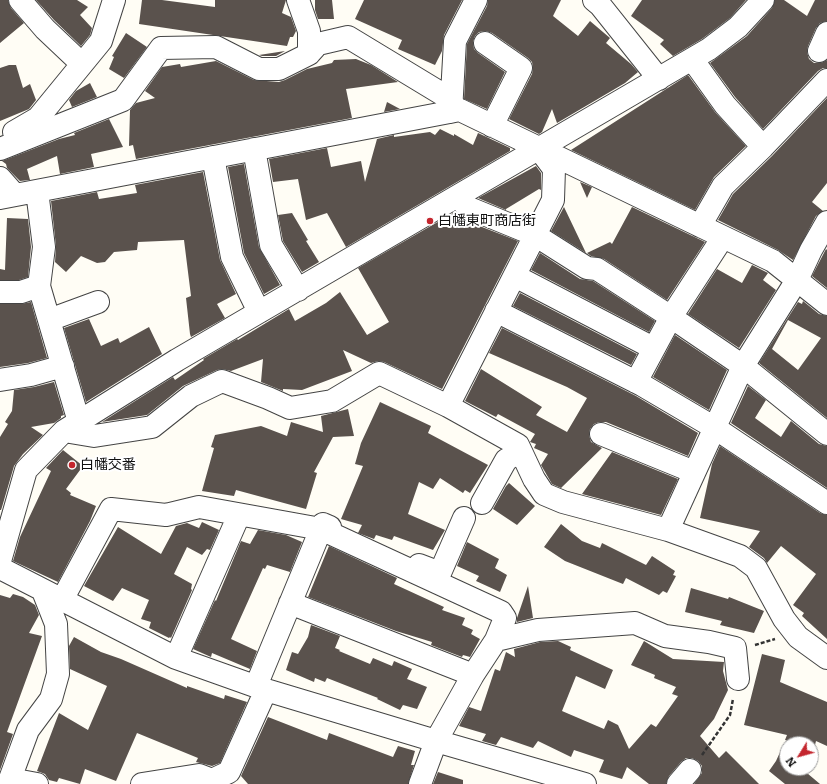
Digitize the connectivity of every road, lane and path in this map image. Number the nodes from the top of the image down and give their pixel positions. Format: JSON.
{"nodes":[{"id":1,"x":20,"y":0,"type":"edge"},
{"id":2,"x":114,"y":0,"type":"edge"},
{"id":3,"x":298,"y":0,"type":"edge"},
{"id":4,"x":476,"y":0,"type":"edge"},
{"id":5,"x":763,"y":0,"type":"edge"},
{"id":6,"x":599,"y":2,"type":"edge"},
{"id":7,"x":485,"y":43,"type":"dead end"},
{"id":8,"x":309,"y":54,"type":"junction"},
{"id":9,"x":692,"y":59,"type":"junction"},
{"id":10,"x":82,"y":64,"type":"junction"},
{"id":11,"x":659,"y":78,"type":"junction"},
{"id":12,"x":827,"y":80,"type":"edge"},
{"id":13,"x":451,"y":106,"type":"junction"},
{"id":14,"x":492,"y":126,"type":"junction"},
{"id":15,"x":0,"y":141,"type":"edge"},
{"id":16,"x":763,"y":147,"type":"junction"},
{"id":17,"x":0,"y":149,"type":"edge"},
{"id":18,"x":254,"y":149,"type":"junction"},
{"id":19,"x":539,"y":149,"type":"junction"},
{"id":20,"x":213,"y":157,"type":"junction"},
{"id":21,"x":0,"y":178,"type":"edge"},
{"id":22,"x":36,"y":191,"type":"junction"},
{"id":23,"x":7,"y":196,"type":"edge"},
{"id":24,"x":457,"y":196,"type":"junction"},
{"id":25,"x":827,"y":222,"type":"edge"},
{"id":26,"x":700,"y":226,"type":"junction"},
{"id":27,"x":535,"y":234,"type":"junction"},
{"id":28,"x":723,"y":237,"type":"junction"},
{"id":29,"x":515,"y":276,"type":"junction"},
{"id":30,"x":797,"y":280,"type":"junction"},
{"id":31,"x":39,"y":286,"type":"junction"},
{"id":32,"x":298,"y":290,"type":"junction"},
{"id":33,"x":0,"y":292,"type":"edge"},
{"id":34,"x":98,"y":302,"type":"dead end"},
{"id":35,"x":827,"y":304,"type":"edge"},
{"id":36,"x":496,"y":311,"type":"junction"},
{"id":37,"x":259,"y":312,"type":"junction"},
{"id":38,"x":671,"y":317,"type":"junction"},
{"id":39,"x":49,"y":320,"type":"junction"},
{"id":40,"x":654,"y":348,"type":"junction"},
{"id":41,"x":62,"y":366,"type":"junction"},
{"id":42,"x":744,"y":366,"type":"junction"},
{"id":43,"x":0,"y":380,"type":"edge"},
{"id":44,"x":636,"y":382,"type":"junction"},
{"id":45,"x":448,"y":406,"type":"junction"},
{"id":46,"x":71,"y":426,"type":"junction"},
{"id":47,"x":715,"y":428,"type":"junction"},
{"id":48,"x":601,"y":434,"type":"dead end"},
{"id":49,"x":827,"y":434,"type":"edge"},
{"id":50,"x":520,"y":451,"type":"junction"},
{"id":51,"x":694,"y":472,"type":"junction"},
{"id":52,"x":482,"y":503,"type":"dead end"},
{"id":53,"x":827,"y":503,"type":"edge"},
{"id":54,"x":238,"y":515,"type":"junction"},
{"id":55,"x":464,"y":518,"type":"dead end"},
{"id":56,"x":321,"y":529,"type":"junction"},
{"id":57,"x":668,"y":530,"type":"junction"},
{"id":58,"x":0,"y":561,"type":"edge"},
{"id":59,"x":0,"y":568,"type":"edge"},
{"id":60,"x":53,"y":596,"type":"junction"},
{"id":61,"x":290,"y":603,"type":"junction"},
{"id":62,"x":798,"y":637,"type":"junction"},
{"id":63,"x":496,"y":640,"type":"junction"},
{"id":64,"x":735,"y":648,"type":"junction"},
{"id":65,"x":176,"y":658,"type":"junction"},
{"id":66,"x":827,"y":658,"type":"edge"},
{"id":67,"x":473,"y":675,"type":"junction"},
{"id":68,"x":738,"y":679,"type":"joint"},
{"id":69,"x":261,"y":688,"type":"junction"},
{"id":70,"x":436,"y":741,"type":"junction"},
{"id":71,"x":684,"y":777,"type":"edge"},
{"id":72,"x":222,"y":780,"type":"edge"},
{"id":73,"x":9,"y":781,"type":"edge"},
{"id":74,"x":37,"y":784,"type":"edge"},
{"id":75,"x":142,"y":784,"type":"edge"},
{"id":76,"x":420,"y":784,"type":"edge"},
{"id":77,"x":585,"y":784,"type":"edge"}],
"edges":[{"from":1,"to":10,"type":"street"},
{"from":2,"to":10,"type":"street"},
{"from":3,"to":8,"type":"street"},
{"from":4,"to":13,"type":"street"},
{"from":5,"to":9,"type":"street"},
{"from":6,"to":11,"type":"street"},
{"from":7,"to":14,"type":"street"},
{"from":8,"to":13,"type":"street"},
{"from":8,"to":17,"type":"street"},
{"from":9,"to":11,"type":"street"},
{"from":9,"to":16,"type":"street"},
{"from":10,"to":15,"type":"street"},
{"from":11,"to":19,"type":"street"},
{"from":12,"to":16,"type":"street"},
{"from":13,"to":14,"type":"street"},
{"from":13,"to":18,"type":"street"},
{"from":14,"to":19,"type":"street"},
{"from":16,"to":26,"type":"street"},
{"from":18,"to":20,"type":"street"},
{"from":18,"to":32,"type":"street"},
{"from":19,"to":24,"type":"street"},
{"from":19,"to":26,"type":"street"},
{"from":19,"to":27,"type":"street"},
{"from":20,"to":22,"type":"street"},
{"from":20,"to":37,"type":"street"},
{"from":21,"to":23,"type":"street"},
{"from":22,"to":23,"type":"street"},
{"from":22,"to":31,"type":"street"},
{"from":24,"to":27,"type":"street"},
{"from":24,"to":32,"type":"street"},
{"from":25,"to":30,"type":"street"},
{"from":26,"to":28,"type":"street"},
{"from":27,"to":29,"type":"street"},
{"from":27,"to":38,"type":"street"},
{"from":28,"to":30,"type":"street"},
{"from":28,"to":38,"type":"street"},
{"from":29,"to":36,"type":"street"},
{"from":29,"to":40,"type":"street"},
{"from":30,"to":35,"type":"street"},
{"from":30,"to":42,"type":"street"},
{"from":31,"to":33,"type":"street"},
{"from":31,"to":39,"type":"street"},
{"from":32,"to":37,"type":"street"},
{"from":34,"to":39,"type":"street"},
{"from":36,"to":44,"type":"street"},
{"from":36,"to":45,"type":"street"},
{"from":37,"to":46,"type":"street"},
{"from":38,"to":40,"type":"street"},
{"from":38,"to":42,"type":"street"},
{"from":39,"to":41,"type":"street"},
{"from":40,"to":44,"type":"street"},
{"from":41,"to":43,"type":"street"},
{"from":41,"to":46,"type":"street"},
{"from":42,"to":47,"type":"street"},
{"from":42,"to":49,"type":"street"},
{"from":44,"to":47,"type":"street"},
{"from":45,"to":46,"type":"street"},
{"from":45,"to":50,"type":"street"},
{"from":46,"to":58,"type":"street"},
{"from":47,"to":51,"type":"street"},
{"from":47,"to":53,"type":"street"},
{"from":48,"to":51,"type":"street"},
{"from":50,"to":52,"type":"street"},
{"from":50,"to":57,"type":"street"},
{"from":51,"to":57,"type":"street"},
{"from":54,"to":56,"type":"street"},
{"from":54,"to":60,"type":"street"},
{"from":54,"to":65,"type":"street"},
{"from":55,"to":56,"type":"street"},
{"from":56,"to":61,"type":"street"},
{"from":56,"to":63,"type":"street"},
{"from":57,"to":62,"type":"street"},
{"from":59,"to":60,"type":"street"},
{"from":60,"to":65,"type":"street"},
{"from":60,"to":73,"type":"street"},
{"from":61,"to":67,"type":"street"},
{"from":61,"to":69,"type":"street"},
{"from":62,"to":64,"type":"path"},
{"from":62,"to":66,"type":"street"},
{"from":63,"to":64,"type":"street"},
{"from":63,"to":67,"type":"street"},
{"from":64,"to":68,"type":"street"},
{"from":65,"to":69,"type":"street"},
{"from":67,"to":70,"type":"street"},
{"from":68,"to":71,"type":"path"},
{"from":69,"to":70,"type":"street"},
{"from":69,"to":72,"type":"street"},
{"from":70,"to":76,"type":"street"},
{"from":70,"to":77,"type":"street"},
{"from":72,"to":75,"type":"street"},
{"from":73,"to":74,"type":"street"}]}
